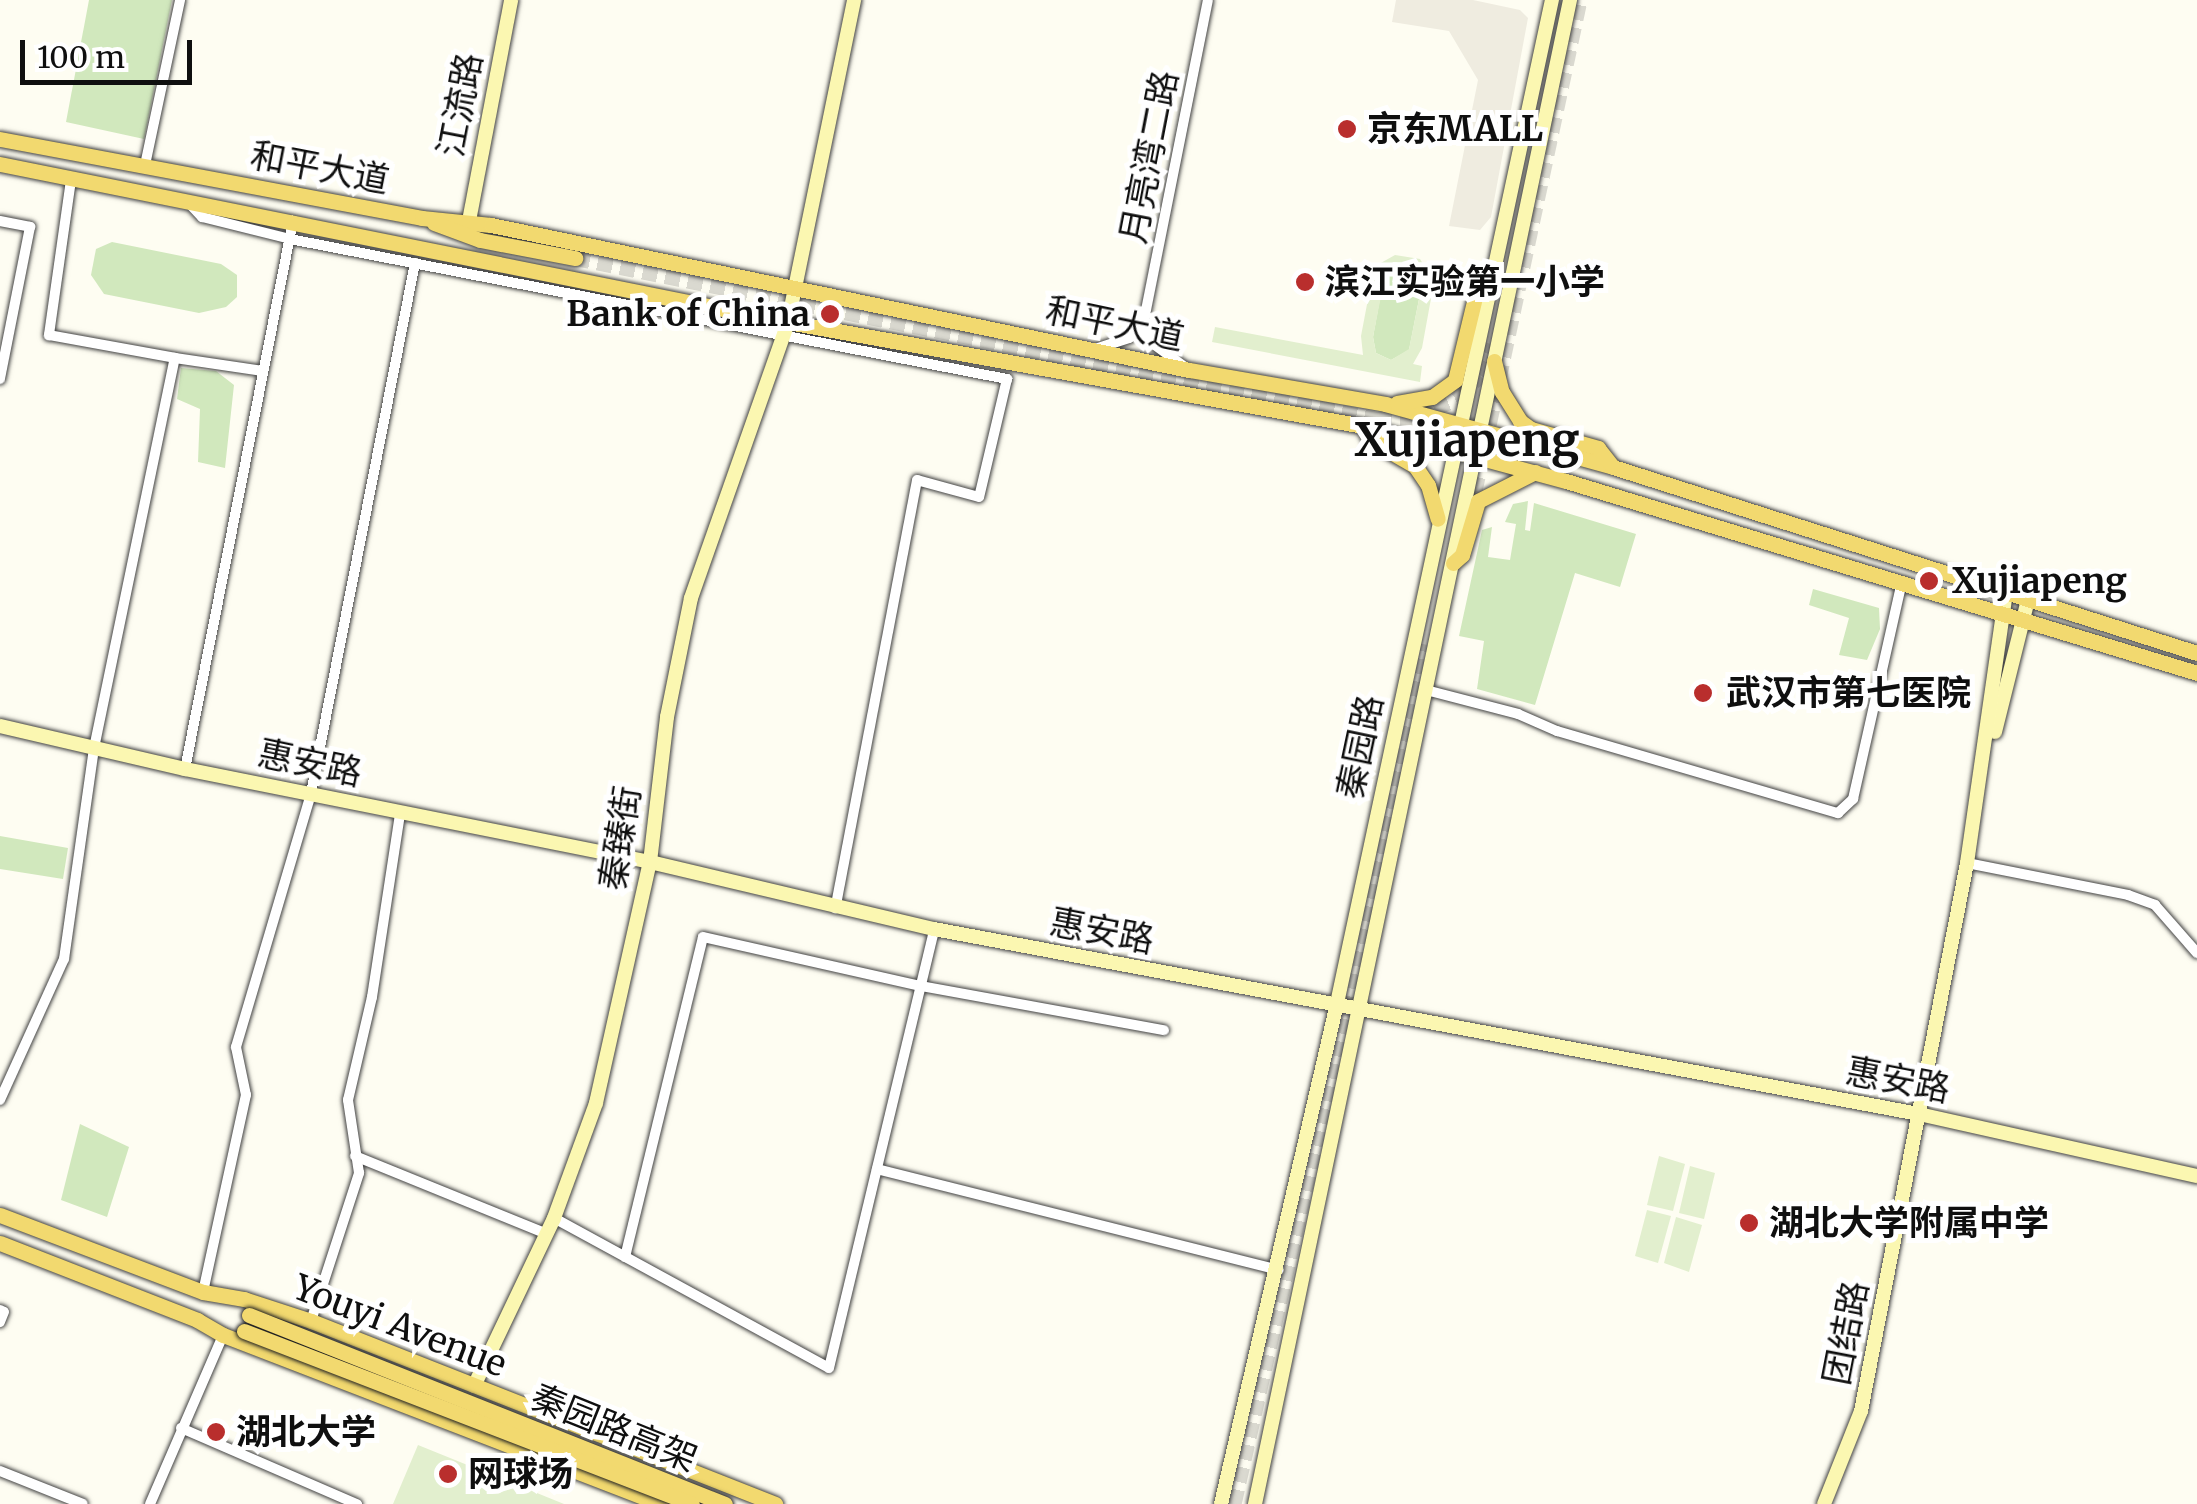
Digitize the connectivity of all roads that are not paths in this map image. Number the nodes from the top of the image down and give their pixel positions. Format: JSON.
{"nodes":[{"id":1,"x":180,"y":0,"type":"edge"},
{"id":2,"x":510,"y":0,"type":"edge"},
{"id":3,"x":854,"y":0,"type":"edge"},
{"id":4,"x":1208,"y":0,"type":"edge"},
{"id":5,"x":1562,"y":1,"type":"edge"},
{"id":6,"x":0,"y":139,"type":"edge"},
{"id":7,"x":0,"y":164,"type":"edge"},
{"id":8,"x":145,"y":165,"type":"junction"},
{"id":9,"x":71,"y":180,"type":"junction"},
{"id":10,"x":188,"y":202,"type":"junction"},
{"id":11,"x":422,"y":218,"type":"junction"},
{"id":12,"x":0,"y":221,"type":"edge"},
{"id":13,"x":293,"y":221,"type":"junction"},
{"id":14,"x":469,"y":221,"type":"junction"},
{"id":15,"x":290,"y":238,"type":"junction"},
{"id":16,"x":575,"y":258,"type":"tunnel mouth"},
{"id":17,"x":416,"y":262,"type":"junction"},
{"id":18,"x":1493,"y":275,"type":"junction"},
{"id":19,"x":795,"y":288,"type":"junction"},
{"id":20,"x":1142,"y":325,"type":"junction"},
{"id":21,"x":785,"y":329,"type":"junction"},
{"id":22,"x":1093,"y":350,"type":"junction"},
{"id":23,"x":175,"y":358,"type":"junction"},
{"id":24,"x":1494,"y":361,"type":"junction"},
{"id":25,"x":1189,"y":370,"type":"junction"},
{"id":26,"x":264,"y":371,"type":"junction"},
{"id":27,"x":0,"y":379,"type":"edge"},
{"id":28,"x":1385,"y":404,"type":"junction"},
{"id":29,"x":1459,"y":424,"type":"junction"},
{"id":30,"x":1363,"y":426,"type":"junction"},
{"id":31,"x":1480,"y":430,"type":"junction"},
{"id":32,"x":1453,"y":448,"type":"junction"},
{"id":33,"x":1474,"y":455,"type":"junction"},
{"id":34,"x":1613,"y":468,"type":"junction"},
{"id":35,"x":1535,"y":472,"type":"junction"},
{"id":36,"x":1438,"y":518,"type":"junction"},
{"id":37,"x":1453,"y":563,"type":"junction"},
{"id":38,"x":1902,"y":586,"type":"junction"},
{"id":39,"x":2006,"y":594,"type":"junction"},
{"id":40,"x":2028,"y":600,"type":"junction"},
{"id":41,"x":2003,"y":616,"type":"junction"},
{"id":42,"x":2022,"y":622,"type":"junction"},
{"id":43,"x":2197,"y":653,"type":"edge"},
{"id":44,"x":2197,"y":673,"type":"edge"},
{"id":45,"x":1426,"y":690,"type":"junction"},
{"id":46,"x":0,"y":726,"type":"edge"},
{"id":47,"x":94,"y":748,"type":"junction"},
{"id":48,"x":185,"y":769,"type":"junction"},
{"id":49,"x":311,"y":792,"type":"junction"},
{"id":50,"x":400,"y":813,"type":"junction"},
{"id":51,"x":1975,"y":815,"type":"junction"},
{"id":52,"x":650,"y":862,"type":"junction"},
{"id":53,"x":1967,"y":862,"type":"junction"},
{"id":54,"x":835,"y":908,"type":"junction"},
{"id":55,"x":934,"y":929,"type":"junction"},
{"id":56,"x":2197,"y":952,"type":"edge"},
{"id":57,"x":921,"y":986,"type":"junction"},
{"id":58,"x":1336,"y":1008,"type":"junction"},
{"id":59,"x":1358,"y":1012,"type":"junction"},
{"id":60,"x":1164,"y":1030,"type":"dead end"},
{"id":61,"x":0,"y":1100,"type":"edge"},
{"id":62,"x":1920,"y":1114,"type":"junction"},
{"id":63,"x":355,"y":1156,"type":"junction"},
{"id":64,"x":877,"y":1169,"type":"junction"},
{"id":65,"x":2197,"y":1176,"type":"edge"},
{"id":66,"x":0,"y":1215,"type":"edge"},
{"id":67,"x":554,"y":1218,"type":"junction"},
{"id":68,"x":545,"y":1234,"type":"junction"},
{"id":69,"x":0,"y":1243,"type":"edge"},
{"id":70,"x":625,"y":1257,"type":"junction"},
{"id":71,"x":1278,"y":1270,"type":"junction"},
{"id":72,"x":204,"y":1292,"type":"junction"},
{"id":73,"x":0,"y":1310,"type":"edge"},
{"id":74,"x":196,"y":1320,"type":"junction"},
{"id":75,"x":311,"y":1321,"type":"junction"},
{"id":76,"x":0,"y":1322,"type":"edge"},
{"id":77,"x":246,"y":1323,"type":"junction"},
{"id":78,"x":223,"y":1335,"type":"junction"},
{"id":79,"x":474,"y":1386,"type":"junction"},
{"id":80,"x":181,"y":1428,"type":"junction"},
{"id":81,"x":0,"y":1471,"type":"edge"},
{"id":82,"x":700,"y":1476,"type":"junction"},
{"id":83,"x":83,"y":1504,"type":"edge"},
{"id":84,"x":150,"y":1504,"type":"edge"},
{"id":85,"x":357,"y":1504,"type":"edge"},
{"id":86,"x":661,"y":1504,"type":"edge"},
{"id":87,"x":690,"y":1504,"type":"edge"},
{"id":88,"x":726,"y":1504,"type":"edge"},
{"id":89,"x":775,"y":1504,"type":"edge"},
{"id":90,"x":1221,"y":1504,"type":"edge"},
{"id":91,"x":1255,"y":1504,"type":"edge"},
{"id":92,"x":1824,"y":1504,"type":"edge"}],
"edges":[{"from":1,"to":8,"type":"street"},
{"from":2,"to":14,"type":"street","name":"江流路"},
{"from":3,"to":19,"type":"street","name":"秦臻街"},
{"from":4,"to":20,"type":"street","name":"月亮湾二路"},
{"from":5,"to":18,"type":"street","name":"秦园路"},
{"from":5,"to":24,"type":"street","name":"秦园路"},
{"from":6,"to":8,"type":"main road","name":"和平大道"},
{"from":7,"to":9,"type":"main road","name":"和平大道"},
{"from":8,"to":11,"type":"main road","name":"和平大道"},
{"from":9,"to":10,"type":"main road","name":"和平大道"},
{"from":9,"to":23,"type":"street"},
{"from":10,"to":13,"type":"main road","name":"和平大道"},
{"from":10,"to":15,"type":"street"},
{"from":11,"to":14,"type":"main road","name":"和平大道"},
{"from":11,"to":16,"type":"main road"},
{"from":12,"to":27,"type":"street"},
{"from":13,"to":15,"type":"street"},
{"from":13,"to":21,"type":"main road","name":"和平大道"},
{"from":14,"to":19,"type":"main road","name":"和平大道"},
{"from":15,"to":17,"type":"street"},
{"from":15,"to":26,"type":"street"},
{"from":17,"to":21,"type":"street"},
{"from":17,"to":49,"type":"street"},
{"from":18,"to":28,"type":"main road"},
{"from":18,"to":29,"type":"street","name":"秦园路"},
{"from":19,"to":21,"type":"street","name":"秦臻街"},
{"from":19,"to":22,"type":"main road","name":"和平大道"},
{"from":20,"to":22,"type":"street"},
{"from":20,"to":25,"type":"street"},
{"from":21,"to":30,"type":"main road","name":"和平大道"},
{"from":21,"to":52,"type":"street","name":"秦臻街"},
{"from":21,"to":54,"type":"street"},
{"from":22,"to":25,"type":"main road","name":"和平大道"},
{"from":23,"to":26,"type":"street"},
{"from":23,"to":47,"type":"street"},
{"from":24,"to":31,"type":"street","name":"秦园路"},
{"from":24,"to":34,"type":"main road"},
{"from":25,"to":28,"type":"main road","name":"和平大道"},
{"from":26,"to":48,"type":"street"},
{"from":28,"to":29,"type":"main road","name":"和平大道"},
{"from":29,"to":31,"type":"main road","name":"和平大道"},
{"from":29,"to":32,"type":"street","name":"秦园路"},
{"from":30,"to":32,"type":"main road","name":"和平大道"},
{"from":30,"to":36,"type":"main road"},
{"from":31,"to":33,"type":"street","name":"秦园路"},
{"from":31,"to":34,"type":"main road","name":"和平大道"},
{"from":32,"to":33,"type":"main road","name":"和平大道"},
{"from":32,"to":36,"type":"street","name":"秦园路"},
{"from":33,"to":35,"type":"main road","name":"和平大道"},
{"from":33,"to":37,"type":"street","name":"秦园路"},
{"from":34,"to":39,"type":"main road","name":"和平大道"},
{"from":35,"to":37,"type":"main road"},
{"from":35,"to":38,"type":"main road","name":"和平大道"},
{"from":36,"to":58,"type":"street","name":"秦园路"},
{"from":37,"to":45,"type":"street","name":"秦园路"},
{"from":38,"to":41,"type":"main road","name":"和平大道"},
{"from":38,"to":45,"type":"street"},
{"from":39,"to":40,"type":"main road","name":"和平大道"},
{"from":39,"to":41,"type":"street","name":"团结路"},
{"from":40,"to":42,"type":"street","name":"团结路"},
{"from":40,"to":43,"type":"main road","name":"和平大道"},
{"from":41,"to":42,"type":"main road","name":"和平大道"},
{"from":41,"to":51,"type":"street","name":"团结路"},
{"from":42,"to":44,"type":"main road","name":"和平大道"},
{"from":42,"to":51,"type":"street","name":"团结路"},
{"from":45,"to":59,"type":"street","name":"秦园路"},
{"from":46,"to":47,"type":"street","name":"惠安路"},
{"from":47,"to":48,"type":"street","name":"惠安路"},
{"from":47,"to":61,"type":"street"},
{"from":48,"to":49,"type":"street","name":"惠安路"},
{"from":49,"to":50,"type":"street","name":"惠安路"},
{"from":49,"to":72,"type":"street"},
{"from":50,"to":52,"type":"street","name":"惠安路"},
{"from":50,"to":63,"type":"street"},
{"from":51,"to":53,"type":"street","name":"团结路"},
{"from":52,"to":54,"type":"street","name":"惠安路"},
{"from":52,"to":67,"type":"street","name":"秦臻街"},
{"from":53,"to":56,"type":"street"},
{"from":53,"to":62,"type":"street","name":"团结路"},
{"from":54,"to":55,"type":"street","name":"惠安路"},
{"from":55,"to":57,"type":"street"},
{"from":55,"to":58,"type":"street","name":"惠安路"},
{"from":57,"to":60,"type":"street"},
{"from":57,"to":64,"type":"street"},
{"from":57,"to":70,"type":"street"},
{"from":58,"to":59,"type":"street","name":"惠安路"},
{"from":58,"to":71,"type":"street","name":"秦园路"},
{"from":59,"to":62,"type":"street","name":"惠安路"},
{"from":59,"to":91,"type":"street","name":"秦园路"},
{"from":62,"to":65,"type":"street","name":"惠安路"},
{"from":62,"to":92,"type":"street","name":"团结路"},
{"from":63,"to":68,"type":"street"},
{"from":63,"to":75,"type":"street"},
{"from":64,"to":70,"type":"street"},
{"from":64,"to":71,"type":"street"},
{"from":66,"to":72,"type":"main road","name":"Youyi Avenue"},
{"from":67,"to":68,"type":"street","name":"秦臻街"},
{"from":67,"to":70,"type":"street"},
{"from":68,"to":79,"type":"street","name":"秦臻街"},
{"from":69,"to":74,"type":"main road","name":"Youyi Avenue"},
{"from":71,"to":90,"type":"street","name":"秦园路"},
{"from":72,"to":75,"type":"main road","name":"Youyi Avenue"},
{"from":72,"to":77,"type":"main road","name":"秦园路高架"},
{"from":73,"to":76,"type":"street"},
{"from":74,"to":77,"type":"main road","name":"秦园路高架"},
{"from":74,"to":78,"type":"main road","name":"Youyi Avenue"},
{"from":75,"to":79,"type":"main road","name":"Youyi Avenue"},
{"from":77,"to":87,"type":"main road","name":"秦园路高架","bridge":true},
{"from":77,"to":88,"type":"main road","name":"秦园路高架","bridge":true},
{"from":78,"to":80,"type":"street"},
{"from":78,"to":86,"type":"main road","name":"Youyi Avenue"},
{"from":79,"to":82,"type":"main road","name":"Youyi Avenue"},
{"from":80,"to":84,"type":"street"},
{"from":80,"to":85,"type":"street"},
{"from":81,"to":83,"type":"street"},
{"from":82,"to":87,"type":"street"},
{"from":82,"to":89,"type":"main road","name":"Youyi Avenue"}]}
